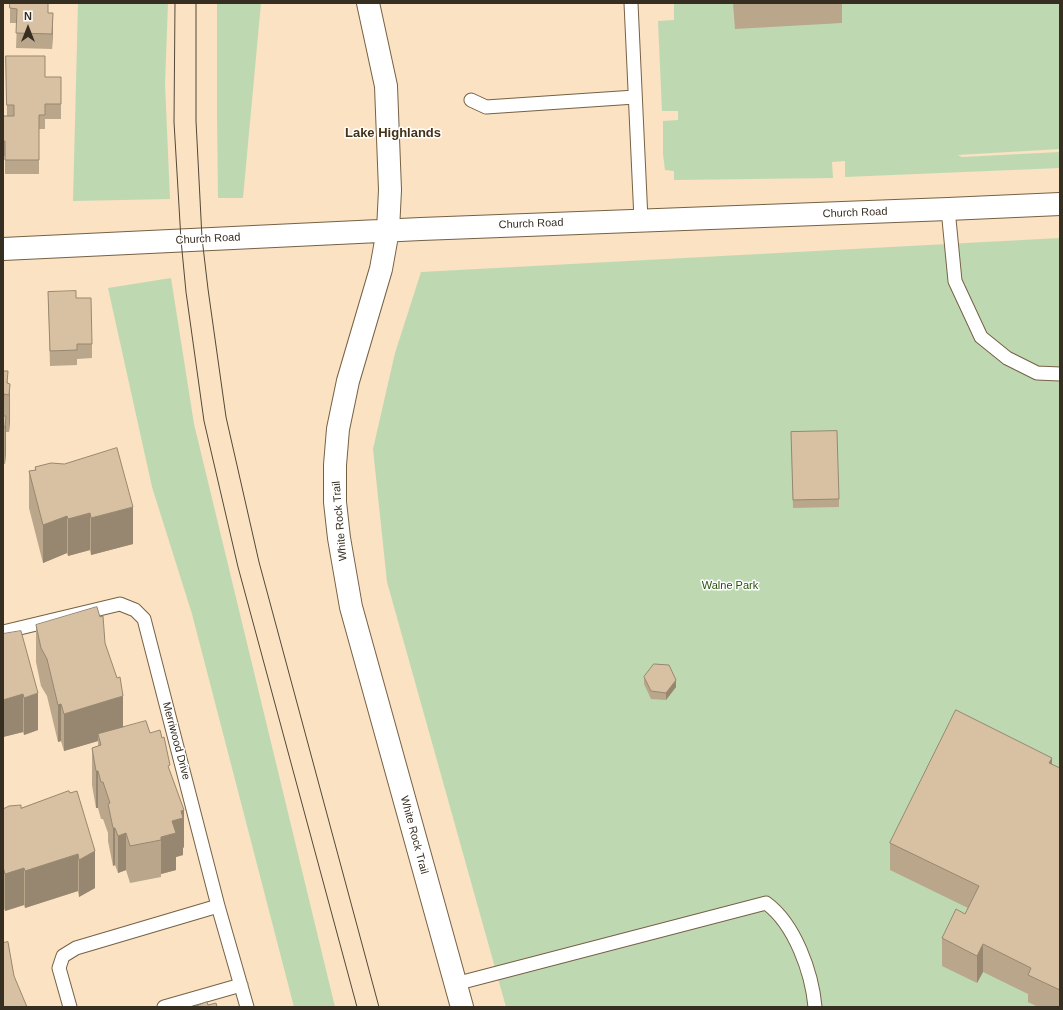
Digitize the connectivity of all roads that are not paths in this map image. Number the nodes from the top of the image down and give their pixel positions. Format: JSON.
{"nodes":[{"id":1,"x":368,"y":3,"type":"edge"},
{"id":2,"x":631,"y":3,"type":"edge"},
{"id":3,"x":635,"y":97,"type":"junction"},
{"id":4,"x":471,"y":100,"type":"dead end"},
{"id":5,"x":1060,"y":204,"type":"edge"},
{"id":6,"x":948,"y":209,"type":"junction"},
{"id":7,"x":641,"y":220,"type":"junction"},
{"id":8,"x":388,"y":230,"type":"junction"},
{"id":9,"x":3,"y":250,"type":"edge"},
{"id":10,"x":1060,"y":374,"type":"edge"},
{"id":11,"x":3,"y":632,"type":"edge"},
{"id":12,"x":218,"y":906,"type":"junction"},
{"id":13,"x":455,"y":984,"type":"junction"},
{"id":14,"x":241,"y":985,"type":"junction"},
{"id":15,"x":70,"y":1007,"type":"edge"},
{"id":16,"x":164,"y":1007,"type":"edge"},
{"id":17,"x":247,"y":1007,"type":"edge"},
{"id":18,"x":462,"y":1007,"type":"edge"},
{"id":19,"x":815,"y":1007,"type":"edge"}],
"edges":[{"from":1,"to":8,"type":"street","name":"White Rock Trail"},
{"from":2,"to":3,"type":"lane"},
{"from":3,"to":4,"type":"lane"},
{"from":3,"to":7,"type":"lane"},
{"from":5,"to":6,"type":"street","name":"Church Road"},
{"from":6,"to":7,"type":"street","name":"Church Road"},
{"from":6,"to":10,"type":"lane"},
{"from":7,"to":8,"type":"street","name":"Church Road"},
{"from":8,"to":9,"type":"street","name":"Church Road"},
{"from":8,"to":13,"type":"street","name":"White Rock Trail"},
{"from":11,"to":12,"type":"lane","name":"Merriwood Drive"},
{"from":12,"to":14,"type":"lane","name":"Merriwood Drive"},
{"from":12,"to":15,"type":"lane"},
{"from":13,"to":18,"type":"street","name":"White Rock Trail"},
{"from":13,"to":19,"type":"lane"},
{"from":14,"to":16,"type":"lane"},
{"from":14,"to":17,"type":"lane","name":"Merriwood Drive"}]}
